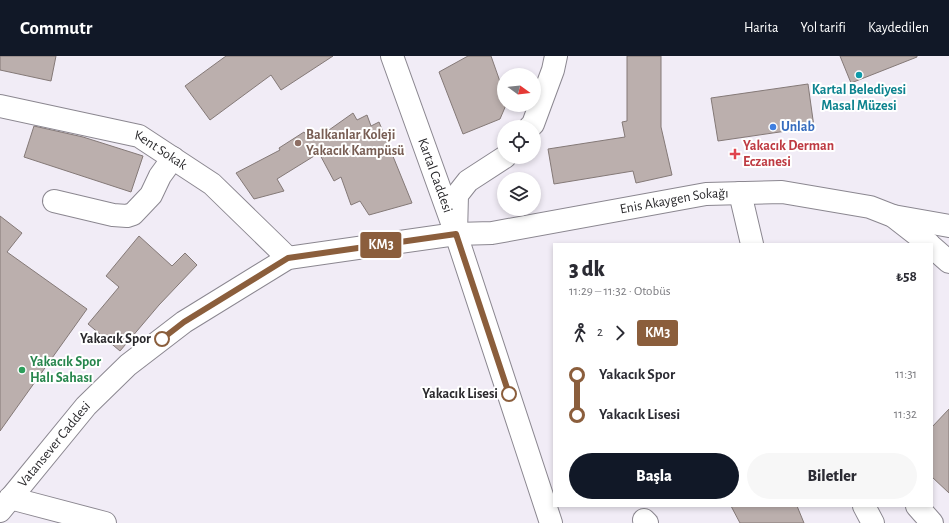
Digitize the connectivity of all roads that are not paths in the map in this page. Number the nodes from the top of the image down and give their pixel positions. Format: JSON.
{"nodes":[{"id":1,"x":392,"y":56,"type":"edge"},
{"id":2,"x":556,"y":56,"type":"edge"},
{"id":3,"x":0,"y":106,"type":"edge"},
{"id":4,"x":533,"y":120,"type":"edge"},
{"id":5,"x":173,"y":158,"type":"junction"},
{"id":6,"x":497,"y":162,"type":"edge"},
{"id":7,"x":740,"y":193,"type":"junction"},
{"id":8,"x":54,"y":200,"type":"dead end"},
{"id":9,"x":893,"y":216,"type":"junction"},
{"id":10,"x":949,"y":226,"type":"edge"},
{"id":11,"x":456,"y":234,"type":"junction"},
{"id":12,"x":752,"y":243,"type":"edge"},
{"id":13,"x":928,"y":243,"type":"edge"},
{"id":14,"x":933,"y":248,"type":"edge"},
{"id":15,"x":288,"y":258,"type":"junction"},
{"id":16,"x":949,"y":262,"type":"edge"},
{"id":17,"x":3,"y":502,"type":"edge"},
{"id":18,"x":864,"y":507,"type":"edge"},
{"id":19,"x":918,"y":507,"type":"edge"},
{"id":20,"x":105,"y":523,"type":"edge"},
{"id":21,"x":551,"y":523,"type":"edge"},
{"id":22,"x":872,"y":523,"type":"edge"},
{"id":23,"x":932,"y":523,"type":"edge"}],
"edges":[{"from":1,"to":11,"type":"main road","name":"Kartal Caddesi"},
{"from":2,"to":4,"type":"main road"},
{"from":3,"to":5,"type":"main road","name":"Kent Sokak"},
{"from":5,"to":8,"type":"main road"},
{"from":5,"to":15,"type":"main road","name":"Kent Sokak"},
{"from":6,"to":11,"type":"main road"},
{"from":7,"to":9,"type":"main road","name":"Enis Akaygen Sokağı"},
{"from":7,"to":11,"type":"main road","name":"Enis Akaygen Sokağı"},
{"from":7,"to":12,"type":"main road"},
{"from":9,"to":10,"type":"main road","name":"Enis Akaygen Sokağı"},
{"from":9,"to":13,"type":"main road","name":"Enis Akaygen Sokağı"},
{"from":11,"to":15,"type":"main road","name":"Vatansever Caddesi"},
{"from":11,"to":21,"type":"main road","name":"Kartal Caddesi"},
{"from":14,"to":16,"type":"main road"},
{"from":15,"to":17,"type":"main road","name":"Vatansever Caddesi"},
{"from":17,"to":20,"type":"main road"},
{"from":18,"to":22,"type":"main road"},
{"from":19,"to":23,"type":"main road"}]}
